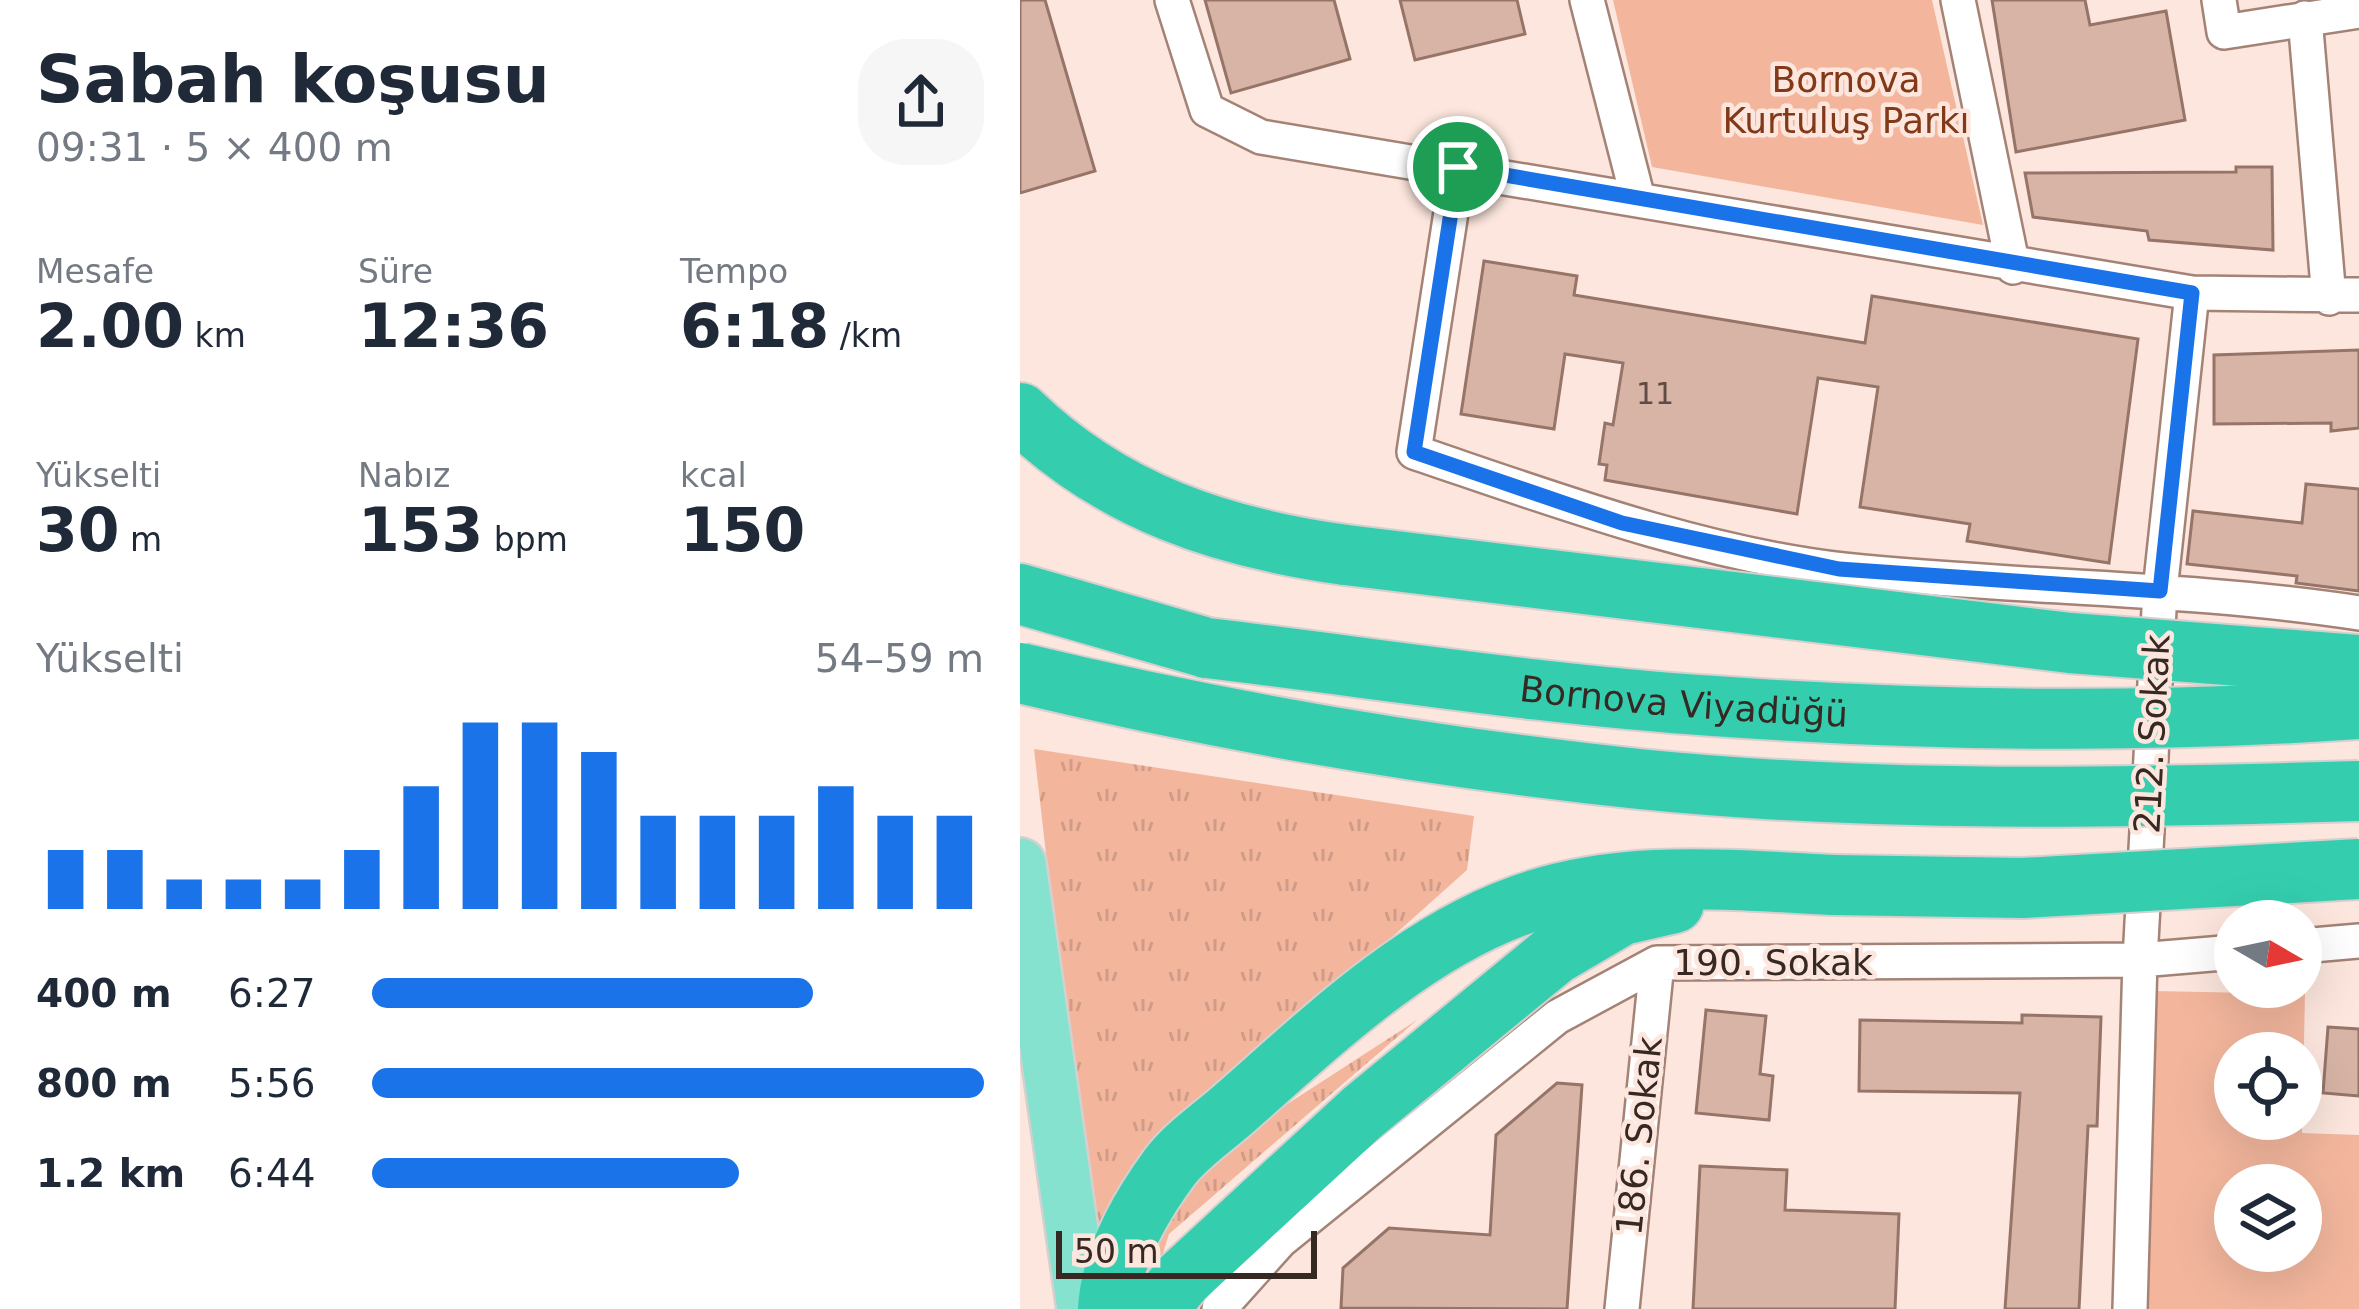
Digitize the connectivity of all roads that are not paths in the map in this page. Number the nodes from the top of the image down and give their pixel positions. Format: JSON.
{"nodes":[{"id":1,"x":1172,"y":0,"type":"edge"},
{"id":2,"x":1587,"y":0,"type":"edge"},
{"id":3,"x":1958,"y":0,"type":"edge"},
{"id":4,"x":2359,"y":10,"type":"edge"},
{"id":5,"x":2222,"y":16,"type":"edge"},
{"id":6,"x":2305,"y":18,"type":"junction"},
{"id":7,"x":1458,"y":167,"type":"junction"},
{"id":8,"x":1639,"y":199,"type":"junction"},
{"id":9,"x":2012,"y":267,"type":"junction"},
{"id":10,"x":2192,"y":293,"type":"junction"},
{"id":11,"x":2344,"y":297,"type":"edge"},
{"id":12,"x":1020,"y":412,"type":"edge"},
{"id":13,"x":2160,"y":591,"type":"junction"},
{"id":14,"x":1020,"y":594,"type":"edge"},
{"id":15,"x":2359,"y":614,"type":"edge"},
{"id":16,"x":2359,"y":665,"type":"edge"},
{"id":17,"x":1020,"y":673,"type":"edge"},
{"id":18,"x":2359,"y":710,"type":"edge"},
{"id":19,"x":2359,"y":791,"type":"edge"},
{"id":20,"x":1020,"y":864,"type":"edge"},
{"id":21,"x":2359,"y":869,"type":"edge"},
{"id":22,"x":1834,"y":885,"type":"junction"},
{"id":23,"x":2359,"y":940,"type":"edge"},
{"id":24,"x":2322,"y":944,"type":"edge"},
{"id":25,"x":2214,"y":954,"type":"edge"},
{"id":26,"x":2140,"y":960,"type":"junction"},
{"id":27,"x":1657,"y":962,"type":"junction"},
{"id":28,"x":1083,"y":1309,"type":"edge"},
{"id":29,"x":1108,"y":1309,"type":"edge"},
{"id":30,"x":1157,"y":1309,"type":"edge"},
{"id":31,"x":1219,"y":1309,"type":"edge"},
{"id":32,"x":1622,"y":1309,"type":"edge"},
{"id":33,"x":2130,"y":1309,"type":"edge"}],
"edges":[{"from":1,"to":7,"type":"street"},
{"from":2,"to":8,"type":"street"},
{"from":3,"to":9,"type":"street"},
{"from":4,"to":6,"type":"street"},
{"from":5,"to":6,"type":"street"},
{"from":6,"to":11,"type":"street"},
{"from":7,"to":8,"type":"street"},
{"from":7,"to":13,"type":"street"},
{"from":8,"to":9,"type":"street"},
{"from":9,"to":10,"type":"street"},
{"from":10,"to":11,"type":"street"},
{"from":10,"to":13,"type":"street","name":"212. Sokak"},
{"from":12,"to":16,"type":"highway","bridge":true},
{"from":13,"to":15,"type":"street"},
{"from":13,"to":26,"type":"street","name":"212. Sokak"},
{"from":14,"to":18,"type":"highway","name":"Bornova Viyadüğü","bridge":true},
{"from":17,"to":19,"type":"highway","bridge":true},
{"from":20,"to":28,"type":"main road"},
{"from":21,"to":22,"type":"highway","bridge":true},
{"from":22,"to":29,"type":"highway"},
{"from":22,"to":30,"type":"highway"},
{"from":23,"to":24,"type":"street"},
{"from":25,"to":26,"type":"street","name":"190. Sokak"},
{"from":26,"to":27,"type":"street","name":"190. Sokak"},
{"from":26,"to":33,"type":"street","name":"212. Sokak"},
{"from":27,"to":31,"type":"street","name":"190. Sokak"},
{"from":27,"to":32,"type":"street","name":"186. Sokak"}]}
